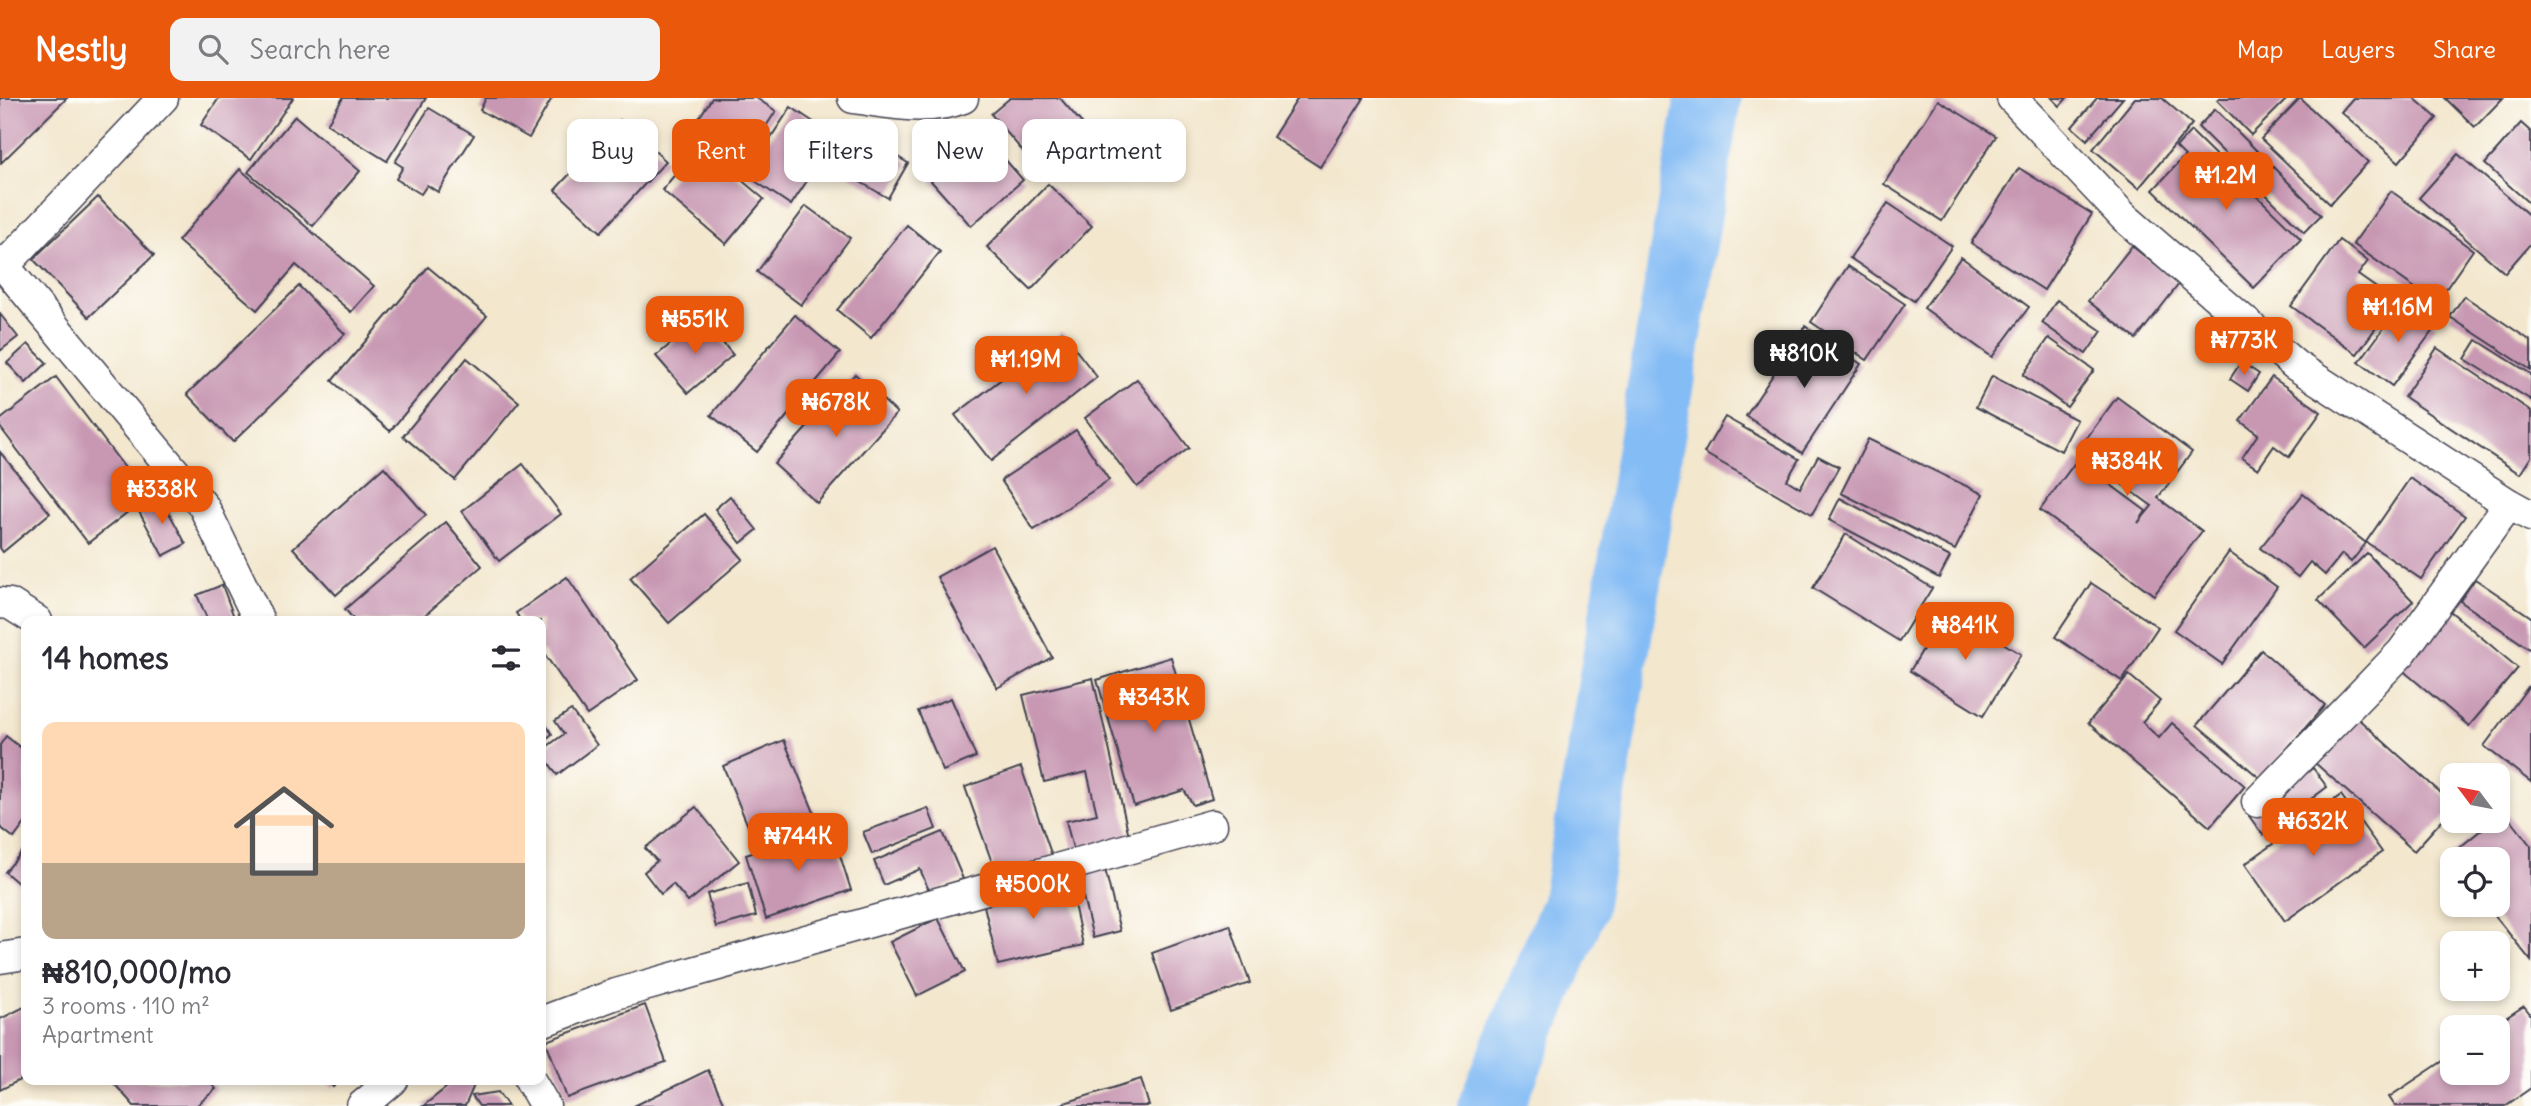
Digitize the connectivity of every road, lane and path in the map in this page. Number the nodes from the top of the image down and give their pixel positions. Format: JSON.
{"nodes":[{"id":1,"x":163,"y":98,"type":"edge"},
{"id":2,"x":853,"y":98,"type":"edge"},
{"id":3,"x":963,"y":98,"type":"edge"},
{"id":4,"x":2012,"y":98,"type":"edge"},
{"id":5,"x":2,"y":264,"type":"edge"},
{"id":6,"x":2520,"y":510,"type":"edge"},
{"id":7,"x":0,"y":603,"type":"edge"},
{"id":8,"x":29,"y":616,"type":"edge"},
{"id":9,"x":257,"y":616,"type":"edge"},
{"id":10,"x":2257,"y":802,"type":"dead end"},
{"id":11,"x":1212,"y":825,"type":"dead end"},
{"id":12,"x":21,"y":955,"type":"edge"},
{"id":13,"x":0,"y":958,"type":"edge"},
{"id":14,"x":546,"y":1020,"type":"edge"},
{"id":15,"x":387,"y":1085,"type":"edge"},
{"id":16,"x":533,"y":1085,"type":"edge"},
{"id":17,"x":362,"y":1106,"type":"edge"},
{"id":18,"x":545,"y":1106,"type":"edge"}],
"edges":[{"from":1,"to":5,"type":"street"},
{"from":2,"to":3,"type":"street"},
{"from":4,"to":6,"type":"street"},
{"from":5,"to":9,"type":"street"},
{"from":6,"to":10,"type":"street"},
{"from":7,"to":8,"type":"street"},
{"from":11,"to":14,"type":"street"},
{"from":12,"to":13,"type":"street"},
{"from":15,"to":17,"type":"street"},
{"from":16,"to":18,"type":"street"}]}
